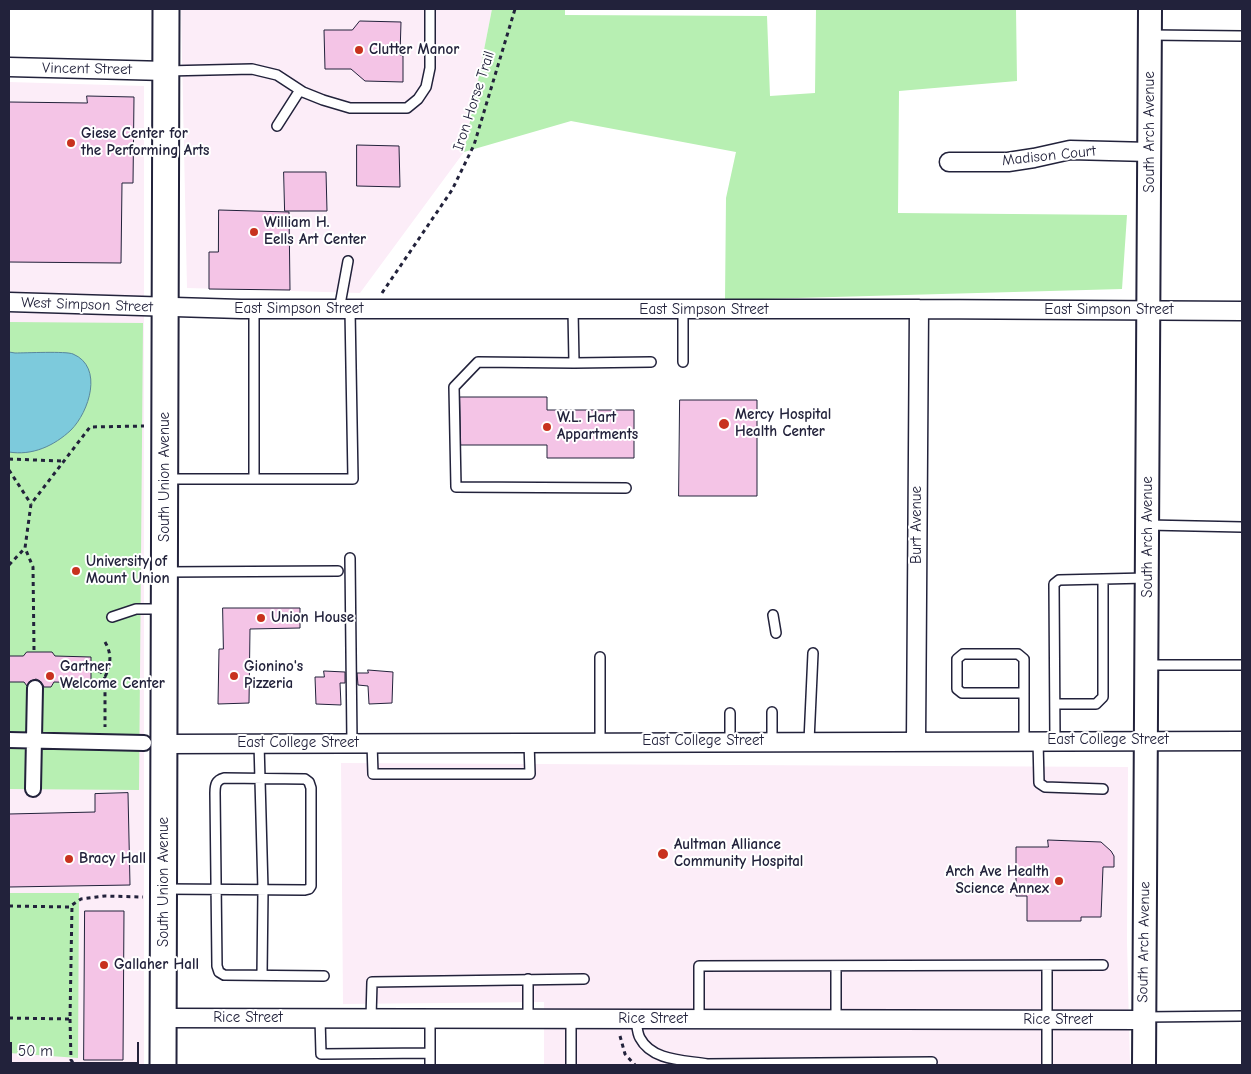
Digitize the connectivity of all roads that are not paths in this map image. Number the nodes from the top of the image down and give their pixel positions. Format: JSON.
{"nodes":[{"id":1,"x":166,"y":9,"type":"edge"},
{"id":2,"x":430,"y":9,"type":"edge"},
{"id":3,"x":1150,"y":9,"type":"edge"},
{"id":4,"x":1150,"y":35,"type":"junction"},
{"id":5,"x":1242,"y":36,"type":"edge"},
{"id":6,"x":9,"y":67,"type":"edge"},
{"id":7,"x":166,"y":71,"type":"junction"},
{"id":8,"x":300,"y":90,"type":"junction"},
{"id":9,"x":277,"y":126,"type":"dead end"},
{"id":10,"x":1150,"y":152,"type":"junction"},
{"id":11,"x":948,"y":162,"type":"dead end"},
{"id":12,"x":348,"y":261,"type":"dead end"},
{"id":13,"x":9,"y":302,"type":"edge"},
{"id":14,"x":165,"y":307,"type":"junction"},
{"id":15,"x":254,"y":309,"type":"junction"},
{"id":16,"x":919,"y":309,"type":"junction"},
{"id":17,"x":344,"y":310,"type":"junction"},
{"id":18,"x":573,"y":310,"type":"junction"},
{"id":19,"x":683,"y":310,"type":"junction"},
{"id":20,"x":1149,"y":310,"type":"junction"},
{"id":21,"x":1242,"y":311,"type":"edge"},
{"id":22,"x":651,"y":362,"type":"dead end"},
{"id":23,"x":683,"y":362,"type":"dead end"},
{"id":24,"x":574,"y":363,"type":"junction"},
{"id":25,"x":165,"y":479,"type":"junction"},
{"id":26,"x":254,"y":479,"type":"junction"},
{"id":27,"x":626,"y":488,"type":"dead end"},
{"id":28,"x":1148,"y":525,"type":"junction"},
{"id":29,"x":1242,"y":526,"type":"edge"},
{"id":30,"x":350,"y":558,"type":"dead end"},
{"id":31,"x":338,"y":571,"type":"dead end"},
{"id":32,"x":165,"y":572,"type":"junction"},
{"id":33,"x":1147,"y":578,"type":"junction"},
{"id":34,"x":1103,"y":579,"type":"junction"},
{"id":35,"x":165,"y":609,"type":"junction"},
{"id":36,"x":773,"y":615,"type":"dead end"},
{"id":37,"x":112,"y":617,"type":"dead end"},
{"id":38,"x":776,"y":633,"type":"dead end"},
{"id":39,"x":812,"y":653,"type":"dead end"},
{"id":40,"x":600,"y":657,"type":"dead end"},
{"id":41,"x":1147,"y":665,"type":"junction"},
{"id":42,"x":1242,"y":665,"type":"edge"},
{"id":43,"x":35,"y":688,"type":"dead end"},
{"id":44,"x":1024,"y":693,"type":"junction"},
{"id":45,"x":1055,"y":704,"type":"junction"},
{"id":46,"x":772,"y":712,"type":"dead end"},
{"id":47,"x":730,"y":713,"type":"dead end"},
{"id":48,"x":9,"y":740,"type":"edge"},
{"id":49,"x":916,"y":740,"type":"junction"},
{"id":50,"x":1039,"y":740,"type":"junction"},
{"id":51,"x":1146,"y":740,"type":"junction"},
{"id":52,"x":34,"y":741,"type":"junction"},
{"id":53,"x":730,"y":741,"type":"junction"},
{"id":54,"x":772,"y":741,"type":"junction"},
{"id":55,"x":809,"y":741,"type":"junction"},
{"id":56,"x":1242,"y":741,"type":"edge"},
{"id":57,"x":529,"y":742,"type":"junction"},
{"id":58,"x":600,"y":742,"type":"junction"},
{"id":59,"x":154,"y":743,"type":"junction"},
{"id":60,"x":258,"y":743,"type":"junction"},
{"id":61,"x":352,"y":743,"type":"junction"},
{"id":62,"x":372,"y":743,"type":"junction"},
{"id":63,"x":261,"y":778,"type":"junction"},
{"id":64,"x":1103,"y":788,"type":"dead end"},
{"id":65,"x":33,"y":789,"type":"dead end"},
{"id":66,"x":217,"y":890,"type":"junction"},
{"id":67,"x":263,"y":890,"type":"junction"},
{"id":68,"x":153,"y":893,"type":"junction"},
{"id":69,"x":1103,"y":965,"type":"dead end"},
{"id":70,"x":836,"y":966,"type":"junction"},
{"id":71,"x":1047,"y":966,"type":"junction"},
{"id":72,"x":262,"y":975,"type":"junction"},
{"id":73,"x":324,"y":976,"type":"dead end"},
{"id":74,"x":528,"y":979,"type":"junction"},
{"id":75,"x":584,"y":979,"type":"dead end"},
{"id":76,"x":1242,"y":1016,"type":"edge"},
{"id":77,"x":163,"y":1018,"type":"junction"},
{"id":78,"x":320,"y":1018,"type":"junction"},
{"id":79,"x":371,"y":1018,"type":"junction"},
{"id":80,"x":1144,"y":1018,"type":"junction"},
{"id":81,"x":430,"y":1019,"type":"junction"},
{"id":82,"x":528,"y":1019,"type":"junction"},
{"id":83,"x":571,"y":1019,"type":"junction"},
{"id":84,"x":636,"y":1019,"type":"junction"},
{"id":85,"x":699,"y":1019,"type":"junction"},
{"id":86,"x":836,"y":1019,"type":"junction"},
{"id":87,"x":1048,"y":1020,"type":"junction"},
{"id":88,"x":430,"y":1053,"type":"junction"},
{"id":89,"x":932,"y":1062,"type":"dead end"},
{"id":90,"x":162,"y":1065,"type":"edge"},
{"id":91,"x":430,"y":1065,"type":"edge"},
{"id":92,"x":571,"y":1065,"type":"edge"},
{"id":93,"x":1047,"y":1065,"type":"edge"},
{"id":94,"x":1144,"y":1065,"type":"edge"}],
"edges":[{"from":1,"to":7,"type":"main road","name":"South Union Avenue"},
{"from":2,"to":8,"type":"lane"},
{"from":3,"to":4,"type":"street","name":"South Arch Avenue"},
{"from":4,"to":5,"type":"lane"},
{"from":4,"to":10,"type":"street","name":"South Arch Avenue"},
{"from":6,"to":7,"type":"street","name":"Vincent Street"},
{"from":7,"to":8,"type":"lane"},
{"from":7,"to":14,"type":"main road","name":"South Union Avenue"},
{"from":8,"to":9,"type":"lane"},
{"from":10,"to":11,"type":"street","name":"Madison Court"},
{"from":10,"to":20,"type":"street","name":"South Arch Avenue"},
{"from":12,"to":17,"type":"lane"},
{"from":13,"to":14,"type":"street","name":"West Simpson Street"},
{"from":14,"to":15,"type":"street","name":"East Simpson Street"},
{"from":14,"to":25,"type":"main road","name":"South Union Avenue"},
{"from":15,"to":17,"type":"street","name":"East Simpson Street"},
{"from":15,"to":26,"type":"lane"},
{"from":16,"to":19,"type":"street","name":"East Simpson Street"},
{"from":16,"to":20,"type":"street","name":"East Simpson Street"},
{"from":16,"to":49,"type":"street","name":"Burt Avenue"},
{"from":17,"to":18,"type":"street","name":"East Simpson Street"},
{"from":17,"to":26,"type":"lane"},
{"from":18,"to":19,"type":"street","name":"East Simpson Street"},
{"from":18,"to":24,"type":"lane"},
{"from":19,"to":23,"type":"lane"},
{"from":20,"to":21,"type":"street","name":"East Simpson Street"},
{"from":20,"to":28,"type":"street","name":"South Arch Avenue"},
{"from":22,"to":24,"type":"lane"},
{"from":24,"to":27,"type":"lane"},
{"from":25,"to":26,"type":"lane"},
{"from":25,"to":32,"type":"main road","name":"South Union Avenue"},
{"from":28,"to":29,"type":"lane"},
{"from":28,"to":33,"type":"street","name":"South Arch Avenue"},
{"from":30,"to":61,"type":"lane"},
{"from":31,"to":32,"type":"lane"},
{"from":32,"to":35,"type":"main road","name":"South Union Avenue"},
{"from":33,"to":34,"type":"lane"},
{"from":33,"to":41,"type":"street","name":"South Arch Avenue"},
{"from":34,"to":45,"type":"lane"},
{"from":34,"to":45,"type":"lane"},
{"from":35,"to":37,"type":"lane"},
{"from":35,"to":59,"type":"main road","name":"South Union Avenue"},
{"from":36,"to":38,"type":"lane"},
{"from":39,"to":55,"type":"lane"},
{"from":40,"to":58,"type":"lane"},
{"from":41,"to":42,"type":"lane"},
{"from":41,"to":51,"type":"street","name":"South Arch Avenue"},
{"from":43,"to":52,"type":"street"},
{"from":44,"to":44,"type":"lane"},
{"from":44,"to":50,"type":"lane"},
{"from":45,"to":50,"type":"lane"},
{"from":46,"to":54,"type":"lane"},
{"from":47,"to":53,"type":"lane"},
{"from":48,"to":52,"type":"street"},
{"from":49,"to":50,"type":"street","name":"East College Street"},
{"from":49,"to":55,"type":"street","name":"East College Street"},
{"from":50,"to":51,"type":"street","name":"East College Street"},
{"from":50,"to":64,"type":"lane"},
{"from":51,"to":56,"type":"street","name":"East College Street"},
{"from":51,"to":80,"type":"street","name":"South Arch Avenue"},
{"from":52,"to":59,"type":"street"},
{"from":52,"to":65,"type":"street"},
{"from":53,"to":54,"type":"street","name":"East College Street"},
{"from":53,"to":58,"type":"street","name":"East College Street"},
{"from":54,"to":55,"type":"street","name":"East College Street"},
{"from":57,"to":58,"type":"street","name":"East College Street"},
{"from":57,"to":62,"type":"street","name":"East College Street"},
{"from":57,"to":62,"type":"lane"},
{"from":59,"to":60,"type":"street","name":"East College Street"},
{"from":59,"to":68,"type":"main road","name":"South Union Avenue"},
{"from":60,"to":61,"type":"street","name":"East College Street"},
{"from":60,"to":63,"type":"lane"},
{"from":61,"to":62,"type":"street","name":"East College Street"},
{"from":63,"to":66,"type":"lane"},
{"from":63,"to":67,"type":"lane"},
{"from":63,"to":67,"type":"lane"},
{"from":66,"to":67,"type":"lane"},
{"from":66,"to":68,"type":"lane"},
{"from":66,"to":72,"type":"lane"},
{"from":67,"to":72,"type":"lane"},
{"from":68,"to":77,"type":"main road","name":"South Union Avenue"},
{"from":69,"to":71,"type":"lane"},
{"from":70,"to":71,"type":"lane"},
{"from":70,"to":85,"type":"lane"},
{"from":70,"to":86,"type":"lane"},
{"from":71,"to":87,"type":"lane"},
{"from":72,"to":73,"type":"lane"},
{"from":74,"to":75,"type":"lane"},
{"from":74,"to":79,"type":"lane"},
{"from":74,"to":82,"type":"lane"},
{"from":76,"to":80,"type":"lane"},
{"from":77,"to":78,"type":"street","name":"Rice Street"},
{"from":77,"to":90,"type":"main road","name":"South Union Avenue"},
{"from":78,"to":79,"type":"street","name":"Rice Street"},
{"from":78,"to":88,"type":"lane"},
{"from":79,"to":81,"type":"street","name":"Rice Street"},
{"from":80,"to":87,"type":"street","name":"Rice Street"},
{"from":80,"to":94,"type":"street","name":"South Arch Avenue"},
{"from":81,"to":82,"type":"street","name":"Rice Street"},
{"from":81,"to":88,"type":"lane"},
{"from":82,"to":83,"type":"street","name":"Rice Street"},
{"from":83,"to":84,"type":"street","name":"Rice Street"},
{"from":83,"to":92,"type":"lane"},
{"from":84,"to":85,"type":"street","name":"Rice Street"},
{"from":84,"to":89,"type":"lane"},
{"from":85,"to":86,"type":"street","name":"Rice Street"},
{"from":86,"to":87,"type":"street","name":"Rice Street"},
{"from":87,"to":93,"type":"lane"},
{"from":88,"to":91,"type":"lane"}]}
